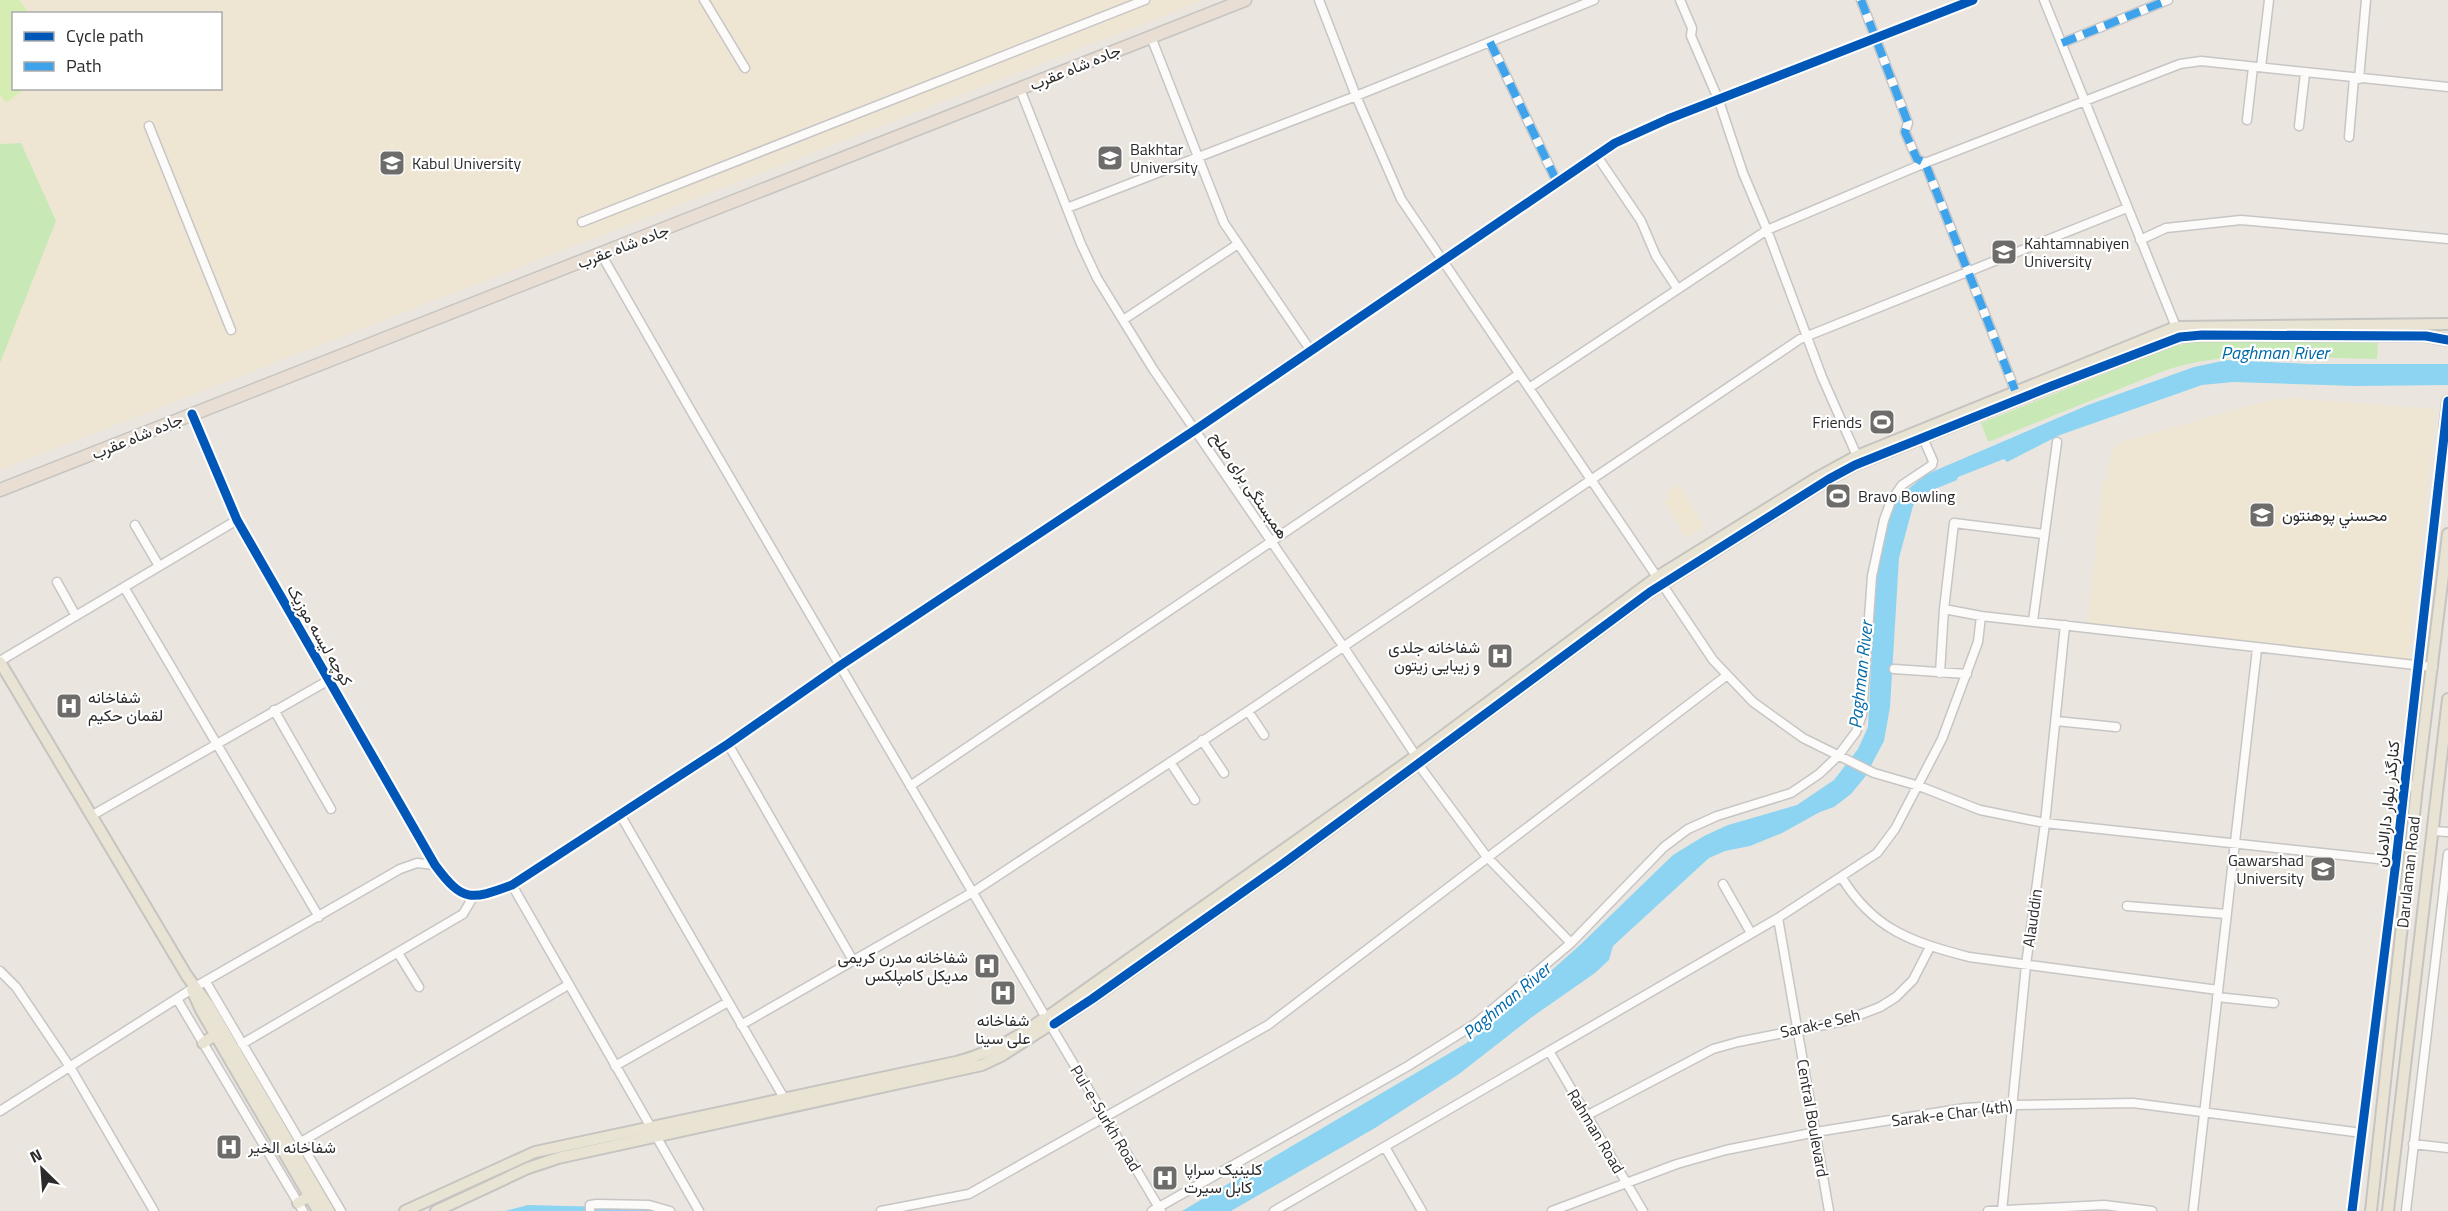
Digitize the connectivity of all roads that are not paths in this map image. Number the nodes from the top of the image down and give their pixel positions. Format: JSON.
{"nodes":[{"id":1,"x":704,"y":0,"type":"edge"},
{"id":2,"x":1145,"y":0,"type":"edge"},
{"id":3,"x":1245,"y":0,"type":"edge"},
{"id":4,"x":1319,"y":0,"type":"edge"},
{"id":5,"x":1594,"y":0,"type":"edge"},
{"id":6,"x":1680,"y":0,"type":"edge"},
{"id":7,"x":1861,"y":0,"type":"edge"},
{"id":8,"x":1973,"y":0,"type":"edge"},
{"id":9,"x":2044,"y":0,"type":"edge"},
{"id":10,"x":2168,"y":0,"type":"edge"},
{"id":11,"x":2269,"y":0,"type":"edge"},
{"id":12,"x":2366,"y":0,"type":"edge"},
{"id":13,"x":1151,"y":36,"type":"junction"},
{"id":14,"x":1875,"y":39,"type":"junction"},
{"id":15,"x":1490,"y":42,"type":"junction"},
{"id":16,"x":2062,"y":43,"type":"junction"},
{"id":17,"x":2257,"y":67,"type":"junction"},
{"id":18,"x":745,"y":68,"type":"dead end"},
{"id":19,"x":2305,"y":73,"type":"junction"},
{"id":20,"x":2357,"y":79,"type":"junction"},
{"id":21,"x":2448,"y":87,"type":"edge"},
{"id":22,"x":1020,"y":89,"type":"junction"},
{"id":23,"x":1356,"y":96,"type":"junction"},
{"id":24,"x":1719,"y":101,"type":"junction"},
{"id":25,"x":2084,"y":101,"type":"junction"},
{"id":26,"x":2247,"y":120,"type":"dead end"},
{"id":27,"x":149,"y":126,"type":"dead end"},
{"id":28,"x":2299,"y":126,"type":"dead end"},
{"id":29,"x":2349,"y":137,"type":"dead end"},
{"id":30,"x":1597,"y":156,"type":"junction"},
{"id":31,"x":1199,"y":157,"type":"junction"},
{"id":32,"x":1925,"y":164,"type":"junction"},
{"id":33,"x":1557,"y":182,"type":"junction"},
{"id":34,"x":1067,"y":208,"type":"junction"},
{"id":35,"x":2127,"y":208,"type":"junction"},
{"id":36,"x":582,"y":222,"type":"dead end"},
{"id":37,"x":1767,"y":230,"type":"junction"},
{"id":38,"x":2448,"y":239,"type":"edge"},
{"id":39,"x":2140,"y":240,"type":"junction"},
{"id":40,"x":1238,"y":244,"type":"junction"},
{"id":41,"x":601,"y":254,"type":"junction"},
{"id":42,"x":1442,"y":260,"type":"junction"},
{"id":43,"x":1967,"y":273,"type":"junction"},
{"id":44,"x":1677,"y":288,"type":"junction"},
{"id":45,"x":1123,"y":320,"type":"junction"},
{"id":46,"x":2448,"y":324,"type":"edge"},
{"id":47,"x":2176,"y":327,"type":"junction"},
{"id":48,"x":231,"y":330,"type":"dead end"},
{"id":49,"x":1807,"y":335,"type":"junction"},
{"id":50,"x":2448,"y":340,"type":"edge"},
{"id":51,"x":1311,"y":351,"type":"junction"},
{"id":52,"x":1519,"y":374,"type":"junction"},
{"id":53,"x":1529,"y":388,"type":"junction"},
{"id":54,"x":2015,"y":390,"type":"junction"},
{"id":55,"x":2448,"y":401,"type":"edge"},
{"id":56,"x":1978,"y":410,"type":"junction"},
{"id":57,"x":192,"y":414,"type":"junction"},
{"id":58,"x":2446,"y":427,"type":"edge"},
{"id":59,"x":1195,"y":430,"type":"junction"},
{"id":60,"x":1923,"y":438,"type":"junction"},
{"id":61,"x":2056,"y":442,"type":"dead end"},
{"id":62,"x":1857,"y":456,"type":"junction"},
{"id":63,"x":1590,"y":478,"type":"junction"},
{"id":64,"x":0,"y":490,"type":"edge"},
{"id":65,"x":237,"y":520,"type":"junction"},
{"id":66,"x":135,"y":525,"type":"dead end"},
{"id":67,"x":2043,"y":534,"type":"junction"},
{"id":68,"x":2448,"y":534,"type":"edge"},
{"id":69,"x":1271,"y":541,"type":"junction"},
{"id":70,"x":159,"y":566,"type":"junction"},
{"id":71,"x":1660,"y":580,"type":"junction"},
{"id":72,"x":57,"y":582,"type":"dead end"},
{"id":73,"x":124,"y":587,"type":"junction"},
{"id":74,"x":1944,"y":609,"type":"junction"},
{"id":75,"x":76,"y":616,"type":"junction"},
{"id":76,"x":1981,"y":616,"type":"junction"},
{"id":77,"x":2033,"y":621,"type":"junction"},
{"id":78,"x":2065,"y":625,"type":"junction"},
{"id":79,"x":1343,"y":646,"type":"junction"},
{"id":80,"x":2257,"y":649,"type":"junction"},
{"id":81,"x":0,"y":662,"type":"edge"},
{"id":82,"x":841,"y":665,"type":"junction"},
{"id":83,"x":2418,"y":665,"type":"junction"},
{"id":84,"x":2433,"y":667,"type":"junction"},
{"id":85,"x":1894,"y":669,"type":"dead end"},
{"id":86,"x":1940,"y":673,"type":"junction"},
{"id":87,"x":1967,"y":674,"type":"junction"},
{"id":88,"x":1726,"y":676,"type":"junction"},
{"id":89,"x":329,"y":680,"type":"junction"},
{"id":90,"x":2448,"y":699,"type":"edge"},
{"id":91,"x":274,"y":710,"type":"junction"},
{"id":92,"x":1248,"y":711,"type":"junction"},
{"id":93,"x":2056,"y":721,"type":"junction"},
{"id":94,"x":2116,"y":727,"type":"dead end"},
{"id":95,"x":1264,"y":735,"type":"dead end"},
{"id":96,"x":1202,"y":740,"type":"junction"},
{"id":97,"x":217,"y":742,"type":"junction"},
{"id":98,"x":728,"y":744,"type":"junction"},
{"id":99,"x":1840,"y":757,"type":"junction"},
{"id":100,"x":1417,"y":760,"type":"junction"},
{"id":101,"x":1170,"y":762,"type":"junction"},
{"id":102,"x":1224,"y":773,"type":"dead end"},
{"id":103,"x":2404,"y":785,"type":"junction"},
{"id":104,"x":910,"y":786,"type":"junction"},
{"id":105,"x":1919,"y":786,"type":"junction"},
{"id":106,"x":2417,"y":787,"type":"junction"},
{"id":107,"x":1195,"y":800,"type":"dead end"},
{"id":108,"x":331,"y":809,"type":"dead end"},
{"id":109,"x":91,"y":816,"type":"junction"},
{"id":110,"x":621,"y":816,"type":"junction"},
{"id":111,"x":2045,"y":823,"type":"junction"},
{"id":112,"x":2433,"y":831,"type":"junction"},
{"id":113,"x":2448,"y":832,"type":"edge"},
{"id":114,"x":2234,"y":843,"type":"junction"},
{"id":115,"x":2448,"y":854,"type":"edge"},
{"id":116,"x":1487,"y":857,"type":"junction"},
{"id":117,"x":2396,"y":861,"type":"junction"},
{"id":118,"x":435,"y":865,"type":"junction"},
{"id":119,"x":1842,"y":878,"type":"junction"},
{"id":120,"x":1723,"y":884,"type":"dead end"},
{"id":121,"x":512,"y":885,"type":"junction"},
{"id":122,"x":973,"y":892,"type":"junction"},
{"id":123,"x":473,"y":897,"type":"junction"},
{"id":124,"x":2127,"y":906,"type":"dead end"},
{"id":125,"x":2226,"y":914,"type":"junction"},
{"id":126,"x":319,"y":917,"type":"junction"},
{"id":127,"x":1778,"y":918,"type":"junction"},
{"id":128,"x":1752,"y":933,"type":"junction"},
{"id":129,"x":2444,"y":933,"type":"edge"},
{"id":130,"x":1571,"y":943,"type":"junction"},
{"id":131,"x":1930,"y":947,"type":"junction"},
{"id":132,"x":398,"y":953,"type":"junction"},
{"id":133,"x":855,"y":960,"type":"junction"},
{"id":134,"x":2026,"y":965,"type":"junction"},
{"id":135,"x":0,"y":971,"type":"edge"},
{"id":136,"x":206,"y":982,"type":"junction"},
{"id":137,"x":568,"y":985,"type":"junction"},
{"id":138,"x":418,"y":987,"type":"dead end"},
{"id":139,"x":194,"y":988,"type":"junction"},
{"id":140,"x":2218,"y":993,"type":"junction"},
{"id":141,"x":177,"y":999,"type":"junction"},
{"id":142,"x":728,"y":1002,"type":"junction"},
{"id":143,"x":2274,"y":1003,"type":"dead end"},
{"id":144,"x":220,"y":1013,"type":"junction"},
{"id":145,"x":1048,"y":1021,"type":"junction"},
{"id":146,"x":741,"y":1025,"type":"junction"},
{"id":147,"x":1798,"y":1029,"type":"junction"},
{"id":148,"x":215,"y":1035,"type":"junction"},
{"id":149,"x":203,"y":1043,"type":"junction"},
{"id":150,"x":242,"y":1044,"type":"junction"},
{"id":151,"x":1549,"y":1051,"type":"junction"},
{"id":152,"x":615,"y":1066,"type":"junction"},
{"id":153,"x":70,"y":1067,"type":"junction"},
{"id":154,"x":784,"y":1098,"type":"junction"},
{"id":155,"x":2013,"y":1105,"type":"junction"},
{"id":156,"x":0,"y":1111,"type":"edge"},
{"id":157,"x":2204,"y":1112,"type":"junction"},
{"id":158,"x":1586,"y":1116,"type":"junction"},
{"id":159,"x":1105,"y":1117,"type":"junction"},
{"id":160,"x":1816,"y":1132,"type":"junction"},
{"id":161,"x":653,"y":1133,"type":"junction"},
{"id":162,"x":2362,"y":1133,"type":"junction"},
{"id":163,"x":301,"y":1142,"type":"junction"},
{"id":164,"x":2413,"y":1144,"type":"junction"},
{"id":165,"x":1385,"y":1146,"type":"junction"},
{"id":166,"x":2448,"y":1148,"type":"edge"},
{"id":167,"x":1627,"y":1183,"type":"junction"},
{"id":168,"x":309,"y":1196,"type":"junction"},
{"id":169,"x":301,"y":1207,"type":"edge"},
{"id":170,"x":327,"y":1207,"type":"edge"},
{"id":171,"x":590,"y":1208,"type":"edge"},
{"id":172,"x":1158,"y":1210,"type":"edge"},
{"id":173,"x":2003,"y":1210,"type":"edge"},
{"id":174,"x":154,"y":1211,"type":"edge"},
{"id":175,"x":341,"y":1211,"type":"edge"},
{"id":176,"x":405,"y":1211,"type":"edge"},
{"id":177,"x":436,"y":1211,"type":"edge"},
{"id":178,"x":670,"y":1211,"type":"edge"},
{"id":179,"x":699,"y":1211,"type":"edge"},
{"id":180,"x":881,"y":1211,"type":"edge"},
{"id":181,"x":1274,"y":1211,"type":"edge"},
{"id":182,"x":1422,"y":1211,"type":"edge"},
{"id":183,"x":1552,"y":1211,"type":"edge"},
{"id":184,"x":1643,"y":1211,"type":"edge"},
{"id":185,"x":1829,"y":1211,"type":"edge"},
{"id":186,"x":1988,"y":1211,"type":"edge"},
{"id":187,"x":2151,"y":1211,"type":"edge"},
{"id":188,"x":2193,"y":1211,"type":"edge"},
{"id":189,"x":2352,"y":1211,"type":"edge"},
{"id":190,"x":2370,"y":1211,"type":"edge"},
{"id":191,"x":2388,"y":1211,"type":"edge"},
{"id":192,"x":2406,"y":1211,"type":"edge"}],
"edges":[{"from":1,"to":18,"type":"street"},
{"from":2,"to":36,"type":"street"},
{"from":3,"to":13,"type":"highway","name":"جاده شاه عقرب"},
{"from":4,"to":23,"type":"street"},
{"from":5,"to":15,"type":"street"},
{"from":6,"to":24,"type":"street"},
{"from":7,"to":14,"type":"street"},
{"from":8,"to":14,"type":"street"},
{"from":9,"to":16,"type":"street"},
{"from":10,"to":16,"type":"street"},
{"from":11,"to":17,"type":"street"},
{"from":12,"to":20,"type":"street"},
{"from":13,"to":22,"type":"highway","name":"جاده شاه عقرب"},
{"from":13,"to":31,"type":"street"},
{"from":14,"to":24,"type":"street"},
{"from":14,"to":32,"type":"street"},
{"from":15,"to":23,"type":"street"},
{"from":15,"to":33,"type":"street"},
{"from":16,"to":25,"type":"street"},
{"from":17,"to":19,"type":"street"},
{"from":17,"to":25,"type":"street"},
{"from":17,"to":26,"type":"street"},
{"from":19,"to":20,"type":"street"},
{"from":19,"to":28,"type":"street"},
{"from":20,"to":21,"type":"street"},
{"from":20,"to":29,"type":"street"},
{"from":22,"to":34,"type":"street","name":"همبستگی برای صلح"},
{"from":22,"to":41,"type":"highway","name":"جاده شاه عقرب"},
{"from":23,"to":31,"type":"street"},
{"from":23,"to":42,"type":"street"},
{"from":24,"to":30,"type":"street"},
{"from":24,"to":37,"type":"street"},
{"from":25,"to":32,"type":"street"},
{"from":25,"to":35,"type":"street"},
{"from":27,"to":48,"type":"street"},
{"from":30,"to":33,"type":"street"},
{"from":30,"to":44,"type":"street"},
{"from":31,"to":34,"type":"street"},
{"from":31,"to":40,"type":"street"},
{"from":32,"to":37,"type":"street"},
{"from":32,"to":43,"type":"street"},
{"from":33,"to":42,"type":"street"},
{"from":34,"to":45,"type":"street","name":"همبستگی برای صلح"},
{"from":35,"to":39,"type":"street"},
{"from":35,"to":43,"type":"street"},
{"from":37,"to":44,"type":"street"},
{"from":37,"to":49,"type":"street"},
{"from":38,"to":39,"type":"street"},
{"from":39,"to":47,"type":"street"},
{"from":40,"to":45,"type":"street"},
{"from":40,"to":51,"type":"street"},
{"from":41,"to":57,"type":"highway","name":"جاده شاه عقرب"},
{"from":41,"to":82,"type":"street","name":"Pul-e-Surkh Road"},
{"from":42,"to":51,"type":"street"},
{"from":42,"to":52,"type":"street"},
{"from":43,"to":49,"type":"street"},
{"from":43,"to":54,"type":"street"},
{"from":44,"to":53,"type":"street"},
{"from":45,"to":59,"type":"street","name":"همبستگی برای صلح"},
{"from":46,"to":47,"type":"main road"},
{"from":47,"to":54,"type":"main road"},
{"from":49,"to":62,"type":"street"},
{"from":49,"to":63,"type":"street"},
{"from":50,"to":56,"type":"main road"},
{"from":51,"to":59,"type":"street"},
{"from":52,"to":53,"type":"street"},
{"from":52,"to":69,"type":"street"},
{"from":53,"to":63,"type":"street"},
{"from":54,"to":56,"type":"main road"},
{"from":55,"to":58,"type":"main road","name":"کنارگذر بلوار دارالامان"},
{"from":56,"to":60,"type":"main road"},
{"from":56,"to":62,"type":"main road"},
{"from":57,"to":64,"type":"highway","name":"جاده شاه عقرب"},
{"from":57,"to":65,"type":"street","name":"کوچه لیسه موزیک"},
{"from":58,"to":83,"type":"street","name":"کنارگذر بلوار دارالامان"},
{"from":59,"to":69,"type":"street","name":"همبستگی برای صلح"},
{"from":59,"to":82,"type":"street"},
{"from":60,"to":71,"type":"main road"},
{"from":60,"to":99,"type":"street"},
{"from":61,"to":67,"type":"street"},
{"from":62,"to":71,"type":"main road"},
{"from":63,"to":71,"type":"street"},
{"from":63,"to":79,"type":"street"},
{"from":65,"to":70,"type":"street"},
{"from":65,"to":89,"type":"street","name":"کوچه لیسه موزیک"},
{"from":66,"to":70,"type":"street"},
{"from":67,"to":74,"type":"street"},
{"from":67,"to":77,"type":"street"},
{"from":68,"to":84,"type":"main road","name":"Darulaman Road"},
{"from":69,"to":79,"type":"street","name":"همبستگی برای صلح"},
{"from":69,"to":104,"type":"street"},
{"from":70,"to":73,"type":"street"},
{"from":71,"to":88,"type":"street"},
{"from":71,"to":100,"type":"main road"},
{"from":72,"to":75,"type":"street"},
{"from":73,"to":75,"type":"street"},
{"from":73,"to":97,"type":"street"},
{"from":74,"to":76,"type":"street"},
{"from":74,"to":86,"type":"street"},
{"from":75,"to":81,"type":"street"},
{"from":76,"to":77,"type":"street"},
{"from":76,"to":87,"type":"street"},
{"from":77,"to":78,"type":"street"},
{"from":78,"to":80,"type":"street"},
{"from":78,"to":93,"type":"street","name":"Alauddin"},
{"from":79,"to":92,"type":"street"},
{"from":79,"to":100,"type":"street","name":"همبستگی برای صلح"},
{"from":80,"to":83,"type":"street"},
{"from":80,"to":114,"type":"street"},
{"from":81,"to":109,"type":"main road"},
{"from":82,"to":98,"type":"street"},
{"from":82,"to":104,"type":"street","name":"Pul-e-Surkh Road"},
{"from":83,"to":84,"type":"street"},
{"from":83,"to":103,"type":"street","name":"کنارگذر بلوار دارالامان"},
{"from":84,"to":106,"type":"main road","name":"Darulaman Road"},
{"from":85,"to":86,"type":"street"},
{"from":86,"to":87,"type":"street"},
{"from":87,"to":105,"type":"street"},
{"from":88,"to":99,"type":"street"},
{"from":88,"to":116,"type":"street"},
{"from":89,"to":91,"type":"street"},
{"from":89,"to":118,"type":"street","name":"کوچه لیسه موزیک"},
{"from":90,"to":112,"type":"main road","name":"Darulaman Road"},
{"from":91,"to":97,"type":"street"},
{"from":91,"to":108,"type":"street"},
{"from":92,"to":95,"type":"street"},
{"from":92,"to":96,"type":"street"},
{"from":93,"to":94,"type":"street"},
{"from":93,"to":111,"type":"street","name":"Alauddin"},
{"from":96,"to":101,"type":"street"},
{"from":96,"to":102,"type":"street"},
{"from":97,"to":109,"type":"street"},
{"from":97,"to":126,"type":"street"},
{"from":98,"to":110,"type":"street"},
{"from":98,"to":133,"type":"street"},
{"from":99,"to":105,"type":"street"},
{"from":99,"to":130,"type":"street"},
{"from":100,"to":116,"type":"street","name":"همبستگی برای صلح"},
{"from":100,"to":145,"type":"main road"},
{"from":101,"to":107,"type":"street"},
{"from":101,"to":122,"type":"street"},
{"from":103,"to":106,"type":"main road"},
{"from":103,"to":117,"type":"street","name":"کنارگذر بلوار دارالامان"},
{"from":104,"to":122,"type":"street","name":"Pul-e-Surkh Road"},
{"from":105,"to":111,"type":"street"},
{"from":105,"to":119,"type":"street"},
{"from":106,"to":190,"type":"main road","name":"Darulaman Road"},
{"from":109,"to":139,"type":"main road"},
{"from":110,"to":121,"type":"street"},
{"from":110,"to":142,"type":"street"},
{"from":111,"to":114,"type":"street"},
{"from":111,"to":134,"type":"street","name":"Alauddin"},
{"from":112,"to":113,"type":"street"},
{"from":112,"to":191,"type":"main road","name":"Darulaman Road"},
{"from":114,"to":117,"type":"street"},
{"from":114,"to":125,"type":"street"},
{"from":115,"to":129,"type":"street"},
{"from":116,"to":130,"type":"street","name":"همبستگی برای صلح"},
{"from":116,"to":159,"type":"street"},
{"from":117,"to":162,"type":"street","name":"کنارگذر بلوار دارالامان"},
{"from":118,"to":123,"type":"street","name":"کوچه لیسه موزیک"},
{"from":118,"to":126,"type":"street"},
{"from":119,"to":127,"type":"street"},
{"from":119,"to":131,"type":"street"},
{"from":120,"to":128,"type":"street"},
{"from":121,"to":123,"type":"street"},
{"from":121,"to":137,"type":"street"},
{"from":122,"to":133,"type":"street"},
{"from":122,"to":145,"type":"street","name":"Pul-e-Surkh Road"},
{"from":123,"to":132,"type":"street"},
{"from":124,"to":125,"type":"street"},
{"from":125,"to":140,"type":"street"},
{"from":126,"to":136,"type":"street"},
{"from":127,"to":128,"type":"street"},
{"from":127,"to":147,"type":"street","name":"Central Boulevard"},
{"from":128,"to":151,"type":"street"},
{"from":129,"to":164,"type":"street"},
{"from":130,"to":172,"type":"street"},
{"from":131,"to":134,"type":"street"},
{"from":131,"to":147,"type":"street","name":"Sarak-e Seh"},
{"from":132,"to":138,"type":"street"},
{"from":132,"to":150,"type":"street"},
{"from":133,"to":146,"type":"street"},
{"from":134,"to":140,"type":"street"},
{"from":134,"to":155,"type":"street","name":"Alauddin"},
{"from":135,"to":153,"type":"street"},
{"from":136,"to":139,"type":"street"},
{"from":136,"to":144,"type":"street"},
{"from":137,"to":152,"type":"street"},
{"from":137,"to":163,"type":"street"},
{"from":139,"to":141,"type":"street"},
{"from":139,"to":144,"type":"main road"},
{"from":139,"to":148,"type":"main road"},
{"from":140,"to":143,"type":"street"},
{"from":140,"to":157,"type":"street"},
{"from":141,"to":149,"type":"street"},
{"from":141,"to":153,"type":"street"},
{"from":142,"to":146,"type":"street"},
{"from":142,"to":152,"type":"street"},
{"from":144,"to":150,"type":"street"},
{"from":144,"to":170,"type":"main road"},
{"from":145,"to":154,"type":"main road"},
{"from":145,"to":159,"type":"street","name":"Pul-e-Surkh Road"},
{"from":145,"to":161,"type":"main road"},
{"from":146,"to":154,"type":"street"},
{"from":147,"to":158,"type":"street","name":"Sarak-e Seh"},
{"from":147,"to":160,"type":"street","name":"Central Boulevard"},
{"from":148,"to":149,"type":"main road"},
{"from":148,"to":168,"type":"main road"},
{"from":149,"to":169,"type":"street"},
{"from":150,"to":163,"type":"street"},
{"from":151,"to":158,"type":"street","name":"Rahman Road"},
{"from":151,"to":165,"type":"street"},
{"from":152,"to":161,"type":"street"},
{"from":153,"to":156,"type":"street"},
{"from":153,"to":174,"type":"street"},
{"from":154,"to":161,"type":"main road"},
{"from":155,"to":157,"type":"street","name":"Sarak-e Char (4th)"},
{"from":155,"to":160,"type":"street","name":"Sarak-e Char (4th)"},
{"from":155,"to":173,"type":"street","name":"Alauddin"},
{"from":157,"to":162,"type":"street","name":"Sarak-e Char (4th)"},
{"from":157,"to":188,"type":"street"},
{"from":158,"to":167,"type":"street","name":"Rahman Road"},
{"from":159,"to":172,"type":"street","name":"Pul-e-Surkh Road"},
{"from":159,"to":180,"type":"street"},
{"from":160,"to":167,"type":"street","name":"Sarak-e Char (4th)"},
{"from":160,"to":185,"type":"street","name":"Central Boulevard"},
{"from":161,"to":176,"type":"main road"},
{"from":161,"to":177,"type":"main road"},
{"from":161,"to":179,"type":"street"},
{"from":162,"to":189,"type":"street","name":"کنارگذر بلوار دارالامان"},
{"from":163,"to":170,"type":"street"},
{"from":164,"to":166,"type":"street"},
{"from":164,"to":192,"type":"street"},
{"from":165,"to":181,"type":"street"},
{"from":165,"to":182,"type":"street"},
{"from":167,"to":183,"type":"street","name":"Sarak-e Char (4th)"},
{"from":167,"to":184,"type":"street","name":"Rahman Road"},
{"from":168,"to":169,"type":"main road"},
{"from":168,"to":170,"type":"main road"},
{"from":170,"to":175,"type":"street"},
{"from":171,"to":178,"type":"street"},
{"from":173,"to":186,"type":"street"},
{"from":173,"to":187,"type":"street"}]}
